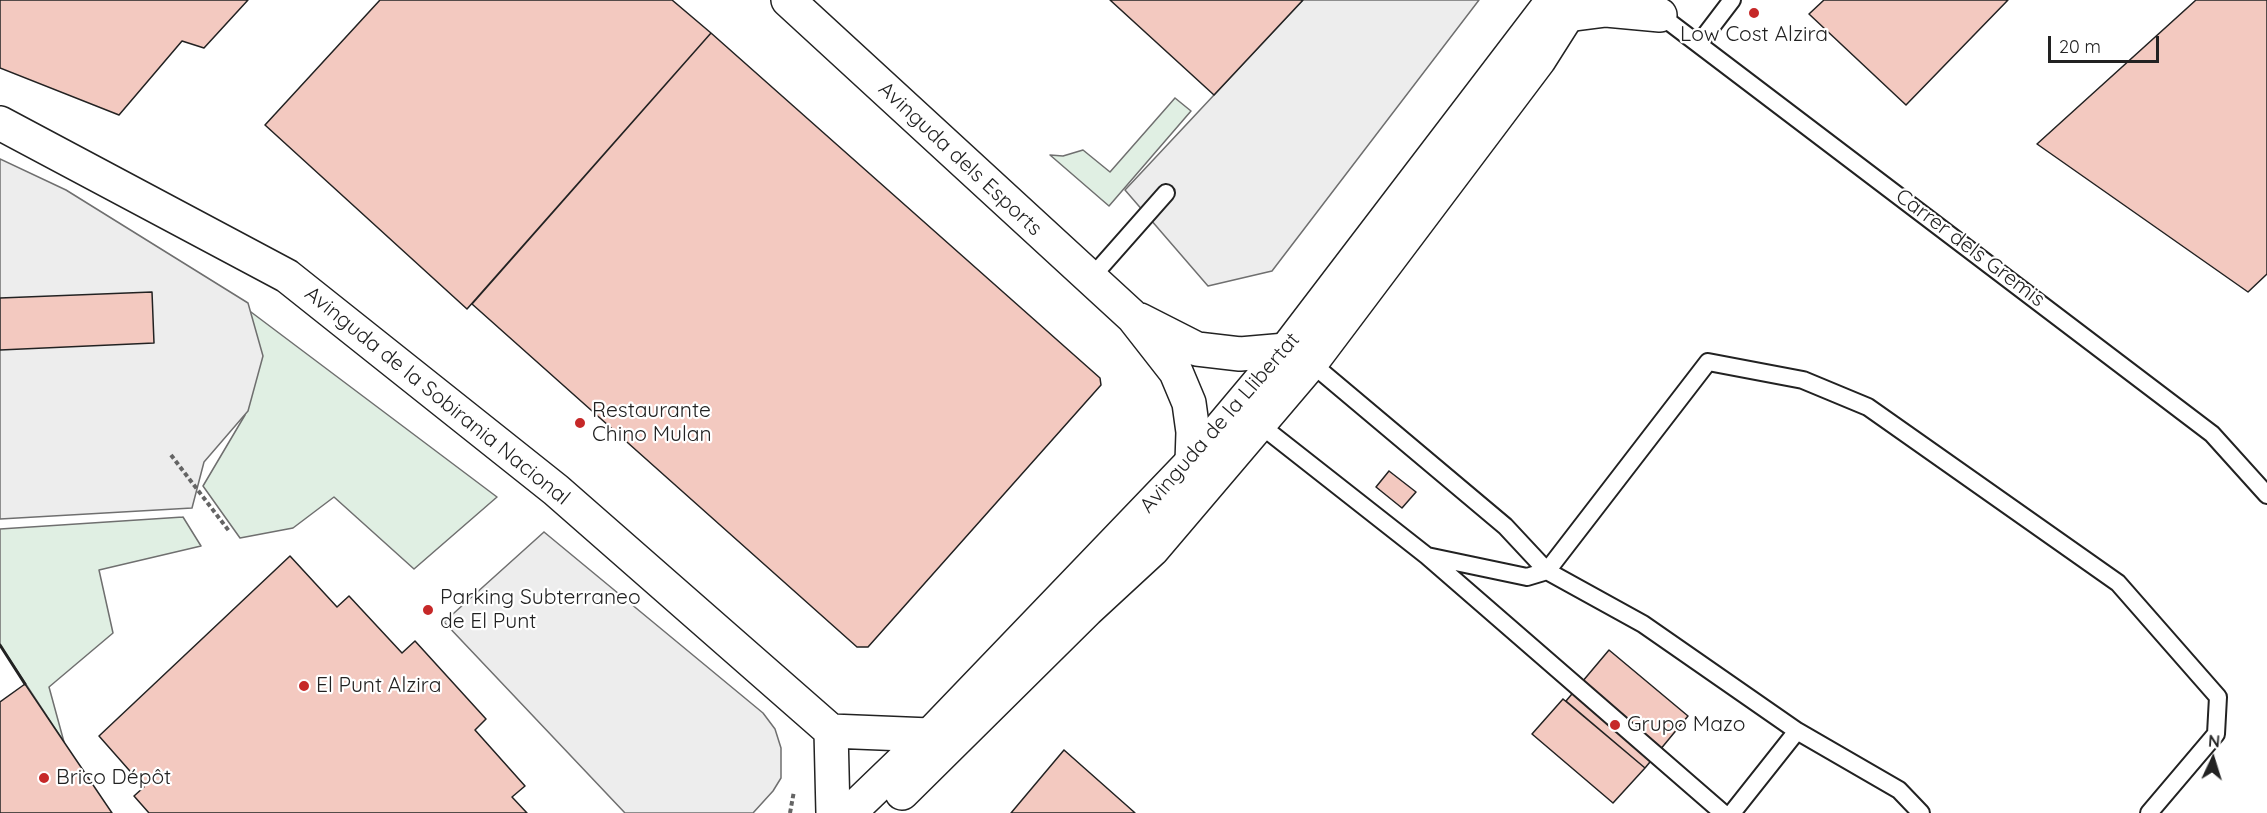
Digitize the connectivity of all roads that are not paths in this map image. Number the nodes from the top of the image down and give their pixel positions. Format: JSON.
{"nodes":[{"id":1,"x":788,"y":0,"type":"edge"},
{"id":2,"x":1732,"y":0,"type":"edge"},
{"id":3,"x":1566,"y":5,"type":"edge"},
{"id":4,"x":1656,"y":7,"type":"edge"},
{"id":5,"x":1700,"y":42,"type":"junction"},
{"id":6,"x":0,"y":123,"type":"edge"},
{"id":7,"x":1166,"y":193,"type":"dead end"},
{"id":8,"x":1090,"y":279,"type":"junction"},
{"id":9,"x":1134,"y":317,"type":"junction"},
{"id":10,"x":1298,"y":357,"type":"junction"},
{"id":11,"x":1259,"y":424,"type":"junction"},
{"id":12,"x":1192,"y":462,"type":"junction"},
{"id":13,"x":2267,"y":495,"type":"edge"},
{"id":14,"x":1426,"y":556,"type":"junction"},
{"id":15,"x":1547,"y":571,"type":"junction"},
{"id":16,"x":1797,"y":730,"type":"junction"},
{"id":17,"x":831,"y":731,"type":"junction"},
{"id":18,"x":930,"y":735,"type":"junction"},
{"id":19,"x":833,"y":813,"type":"edge"},
{"id":20,"x":849,"y":813,"type":"edge"},
{"id":21,"x":881,"y":813,"type":"edge"},
{"id":22,"x":1723,"y":813,"type":"edge"},
{"id":23,"x":1732,"y":813,"type":"edge"},
{"id":24,"x":1921,"y":813,"type":"edge"},
{"id":25,"x":2149,"y":813,"type":"edge"}],
"edges":[{"from":1,"to":8,"type":"street","name":"Avinguda dels Esports"},
{"from":2,"to":5,"type":"lane"},
{"from":3,"to":4,"type":"street","name":"Carrer dels Gremis"},
{"from":3,"to":10,"type":"street","name":"Avinguda de la Llibertat"},
{"from":4,"to":5,"type":"lane","name":"Carrer dels Gremis"},
{"from":5,"to":13,"type":"lane","name":"Carrer dels Gremis"},
{"from":6,"to":17,"type":"street","name":"Avinguda de la Sobirania Nacional"},
{"from":7,"to":8,"type":"lane"},
{"from":8,"to":9,"type":"street","name":"Avinguda dels Esports"},
{"from":9,"to":10,"type":"street","name":"Avinguda dels Esports"},
{"from":9,"to":12,"type":"street","name":"Avinguda dels Esports"},
{"from":10,"to":11,"type":"street","name":"Avinguda de la Llibertat"},
{"from":10,"to":12,"type":"street","name":"Avinguda de la Llibertat"},
{"from":10,"to":15,"type":"lane"},
{"from":11,"to":14,"type":"lane"},
{"from":11,"to":21,"type":"street","name":"Avinguda de la Llibertat"},
{"from":12,"to":18,"type":"street","name":"Avinguda de la Llibertat"},
{"from":14,"to":15,"type":"lane"},
{"from":14,"to":22,"type":"lane"},
{"from":15,"to":16,"type":"lane"},
{"from":15,"to":25,"type":"lane"},
{"from":16,"to":23,"type":"lane"},
{"from":16,"to":24,"type":"lane"},
{"from":17,"to":18,"type":"street"},
{"from":17,"to":19,"type":"street"},
{"from":18,"to":20,"type":"street","name":"Avinguda de la Llibertat"}]}
